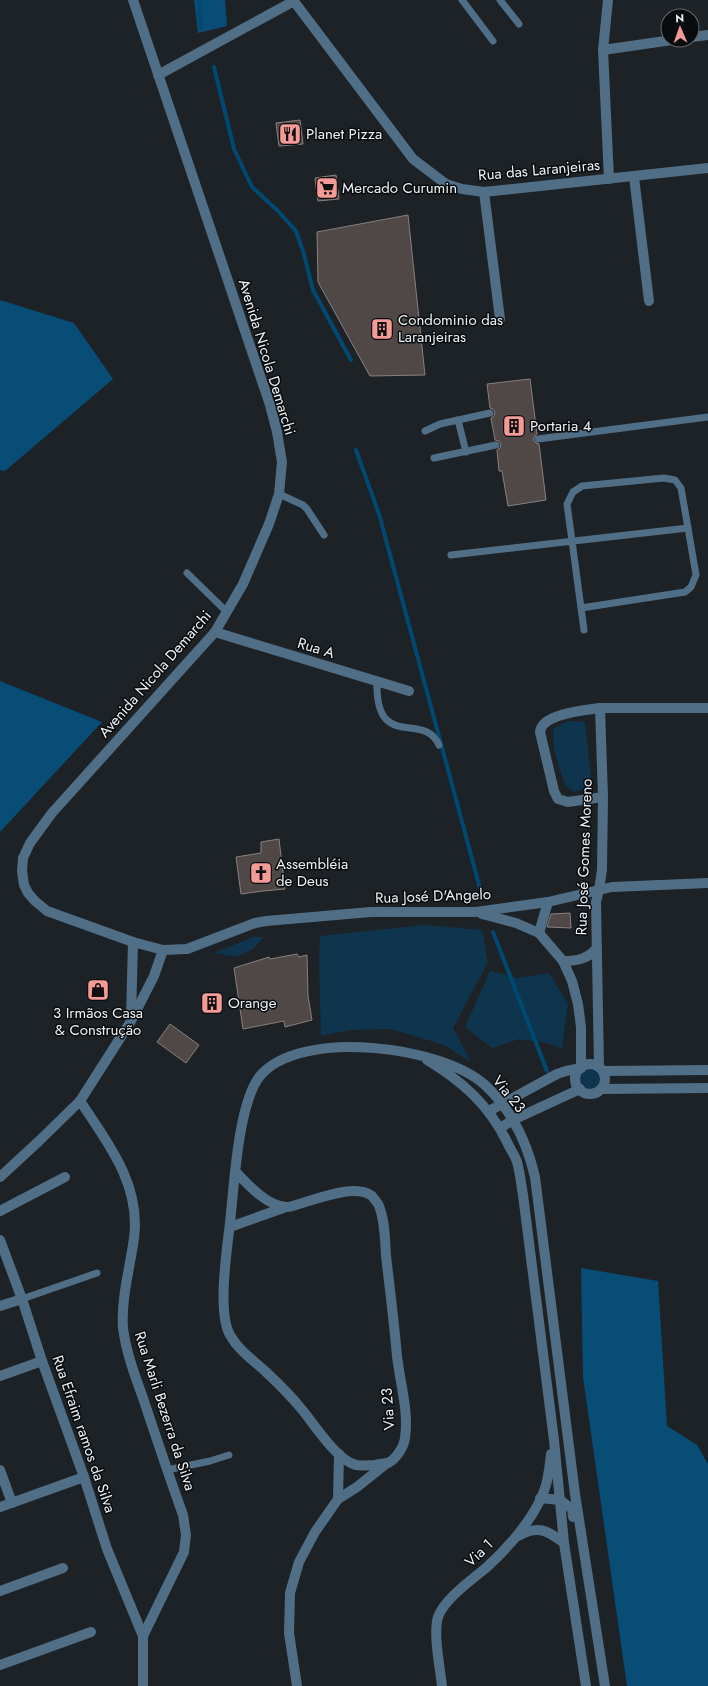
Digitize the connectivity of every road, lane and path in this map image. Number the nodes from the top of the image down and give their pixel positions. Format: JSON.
{"nodes":[{"id":1,"x":133,"y":0,"type":"edge"},
{"id":2,"x":462,"y":0,"type":"edge"},
{"id":3,"x":500,"y":0,"type":"edge"},
{"id":4,"x":608,"y":0,"type":"edge"},
{"id":5,"x":294,"y":1,"type":"edge"},
{"id":6,"x":518,"y":24,"type":"dead end"},
{"id":7,"x":493,"y":41,"type":"dead end"},
{"id":8,"x":660,"y":42,"type":"edge"},
{"id":9,"x":603,"y":50,"type":"junction"},
{"id":10,"x":158,"y":75,"type":"junction"},
{"id":11,"x":708,"y":168,"type":"edge"},
{"id":12,"x":634,"y":177,"type":"junction"},
{"id":13,"x":609,"y":179,"type":"junction"},
{"id":14,"x":484,"y":192,"type":"junction"},
{"id":15,"x":649,"y":301,"type":"dead end"},
{"id":16,"x":500,"y":319,"type":"dead end"},
{"id":17,"x":490,"y":412,"type":"dead end"},
{"id":18,"x":708,"y":417,"type":"edge"},
{"id":19,"x":458,"y":420,"type":"junction"},
{"id":20,"x":425,"y":431,"type":"dead end"},
{"id":21,"x":538,"y":439,"type":"dead end"},
{"id":22,"x":496,"y":445,"type":"dead end"},
{"id":23,"x":466,"y":452,"type":"junction"},
{"id":24,"x":434,"y":458,"type":"dead end"},
{"id":25,"x":279,"y":494,"type":"junction"},
{"id":26,"x":688,"y":528,"type":"junction"},
{"id":27,"x":324,"y":535,"type":"dead end"},
{"id":28,"x":573,"y":541,"type":"junction"},
{"id":29,"x":451,"y":555,"type":"dead end"},
{"id":30,"x":186,"y":573,"type":"dead end"},
{"id":31,"x":582,"y":608,"type":"junction"},
{"id":32,"x":227,"y":612,"type":"junction"},
{"id":33,"x":584,"y":630,"type":"dead end"},
{"id":34,"x":214,"y":632,"type":"junction"},
{"id":35,"x":377,"y":681,"type":"junction"},
{"id":36,"x":409,"y":691,"type":"dead end"},
{"id":37,"x":600,"y":708,"type":"junction"},
{"id":38,"x":708,"y":708,"type":"edge"},
{"id":39,"x":439,"y":745,"type":"dead end"},
{"id":40,"x":602,"y":796,"type":"junction"},
{"id":41,"x":708,"y":883,"type":"edge"},
{"id":42,"x":599,"y":890,"type":"junction"},
{"id":43,"x":548,"y":902,"type":"junction"},
{"id":44,"x":476,"y":912,"type":"junction"},
{"id":45,"x":539,"y":932,"type":"junction"},
{"id":46,"x":133,"y":942,"type":"junction"},
{"id":47,"x":597,"y":948,"type":"junction"},
{"id":48,"x":163,"y":950,"type":"junction"},
{"id":49,"x":563,"y":961,"type":"junction"},
{"id":50,"x":131,"y":1020,"type":"junction"},
{"id":51,"x":420,"y":1056,"type":"junction"},
{"id":52,"x":580,"y":1068,"type":"junction"},
{"id":53,"x":601,"y":1069,"type":"junction"},
{"id":54,"x":708,"y":1070,"type":"edge"},
{"id":55,"x":708,"y":1088,"type":"edge"},
{"id":56,"x":580,"y":1089,"type":"junction"},
{"id":57,"x":601,"y":1089,"type":"junction"},
{"id":58,"x":80,"y":1101,"type":"junction"},
{"id":59,"x":502,"y":1104,"type":"junction"},
{"id":60,"x":489,"y":1111,"type":"junction"},
{"id":61,"x":513,"y":1120,"type":"junction"},
{"id":62,"x":500,"y":1128,"type":"junction"},
{"id":63,"x":236,"y":1172,"type":"junction"},
{"id":64,"x":0,"y":1177,"type":"edge"},
{"id":65,"x":66,"y":1177,"type":"dead end"},
{"id":66,"x":287,"y":1207,"type":"junction"},
{"id":67,"x":0,"y":1211,"type":"edge"},
{"id":68,"x":230,"y":1227,"type":"junction"},
{"id":69,"x":0,"y":1240,"type":"edge"},
{"id":70,"x":97,"y":1273,"type":"dead end"},
{"id":71,"x":22,"y":1299,"type":"junction"},
{"id":72,"x":0,"y":1306,"type":"edge"},
{"id":73,"x":42,"y":1361,"type":"junction"},
{"id":74,"x":0,"y":1376,"type":"edge"},
{"id":75,"x":554,"y":1440,"type":"junction"},
{"id":76,"x":229,"y":1454,"type":"dead end"},
{"id":77,"x":339,"y":1454,"type":"junction"},
{"id":78,"x":387,"y":1463,"type":"junction"},
{"id":79,"x":0,"y":1470,"type":"edge"},
{"id":80,"x":167,"y":1470,"type":"junction"},
{"id":81,"x":84,"y":1477,"type":"junction"},
{"id":82,"x":540,"y":1498,"type":"junction"},
{"id":83,"x":338,"y":1499,"type":"junction"},
{"id":84,"x":560,"y":1500,"type":"junction"},
{"id":85,"x":12,"y":1502,"type":"junction"},
{"id":86,"x":0,"y":1507,"type":"edge"},
{"id":87,"x":516,"y":1537,"type":"junction"},
{"id":88,"x":564,"y":1543,"type":"junction"},
{"id":89,"x":585,"y":1560,"type":"junction"},
{"id":90,"x":63,"y":1568,"type":"dead end"},
{"id":91,"x":0,"y":1591,"type":"edge"},
{"id":92,"x":91,"y":1632,"type":"dead end"},
{"id":93,"x":144,"y":1636,"type":"junction"},
{"id":94,"x":0,"y":1666,"type":"edge"},
{"id":95,"x":142,"y":1686,"type":"edge"},
{"id":96,"x":297,"y":1686,"type":"edge"},
{"id":97,"x":442,"y":1686,"type":"edge"},
{"id":98,"x":586,"y":1686,"type":"edge"},
{"id":99,"x":605,"y":1686,"type":"edge"}],
"edges":[{"from":1,"to":10,"type":"street","name":"Avenida Nicola Demarchi"},
{"from":2,"to":7,"type":"lane"},
{"from":3,"to":6,"type":"lane"},
{"from":4,"to":9,"type":"street"},
{"from":5,"to":10,"type":"street"},
{"from":5,"to":14,"type":"street","name":"Rua das Laranjeiras"},
{"from":8,"to":9,"type":"street"},
{"from":9,"to":13,"type":"street"},
{"from":10,"to":25,"type":"street","name":"Avenida Nicola Demarchi"},
{"from":11,"to":12,"type":"street","name":"Rua das Laranjeiras"},
{"from":12,"to":13,"type":"street","name":"Rua das Laranjeiras"},
{"from":12,"to":15,"type":"street"},
{"from":13,"to":14,"type":"street","name":"Rua das Laranjeiras"},
{"from":14,"to":16,"type":"street"},
{"from":17,"to":19,"type":"lane"},
{"from":18,"to":21,"type":"lane"},
{"from":19,"to":20,"type":"lane"},
{"from":19,"to":23,"type":"lane"},
{"from":22,"to":23,"type":"lane"},
{"from":23,"to":24,"type":"lane"},
{"from":25,"to":27,"type":"lane"},
{"from":25,"to":32,"type":"street","name":"Avenida Nicola Demarchi"},
{"from":26,"to":28,"type":"lane"},
{"from":26,"to":28,"type":"lane"},
{"from":26,"to":31,"type":"lane"},
{"from":28,"to":29,"type":"lane"},
{"from":28,"to":31,"type":"lane"},
{"from":30,"to":32,"type":"lane"},
{"from":31,"to":33,"type":"lane"},
{"from":32,"to":34,"type":"street","name":"Avenida Nicola Demarchi"},
{"from":34,"to":35,"type":"street","name":"Rua A"},
{"from":34,"to":46,"type":"street","name":"Avenida Nicola Demarchi"},
{"from":35,"to":36,"type":"street","name":"Rua A"},
{"from":35,"to":39,"type":"lane"},
{"from":37,"to":38,"type":"street"},
{"from":37,"to":40,"type":"street","name":"Rua José Gomes Moreno"},
{"from":37,"to":40,"type":"street"},
{"from":40,"to":42,"type":"street","name":"Rua José Gomes Moreno"},
{"from":41,"to":42,"type":"street","name":"Rua José D'Angelo"},
{"from":42,"to":43,"type":"street","name":"Rua José D'Angelo"},
{"from":42,"to":47,"type":"street","name":"Rua José Gomes Moreno"},
{"from":43,"to":44,"type":"street","name":"Rua José D'Angelo"},
{"from":43,"to":45,"type":"street"},
{"from":44,"to":45,"type":"street"},
{"from":44,"to":48,"type":"street","name":"Rua José D'Angelo"},
{"from":45,"to":49,"type":"street"},
{"from":46,"to":48,"type":"street","name":"Avenida Nicola Demarchi"},
{"from":46,"to":50,"type":"street"},
{"from":47,"to":49,"type":"street"},
{"from":47,"to":53,"type":"street","name":"Rua José Gomes Moreno"},
{"from":48,"to":50,"type":"street"},
{"from":49,"to":52,"type":"street"},
{"from":50,"to":58,"type":"street"},
{"from":51,"to":59,"type":"street","name":"Via 23"},
{"from":51,"to":60,"type":"street","name":"Via 23"},
{"from":51,"to":63,"type":"street","name":"Via 23"},
{"from":52,"to":53,"type":"street"},
{"from":52,"to":56,"type":"street"},
{"from":52,"to":59,"type":"street"},
{"from":53,"to":54,"type":"street"},
{"from":53,"to":57,"type":"street"},
{"from":55,"to":57,"type":"street"},
{"from":56,"to":57,"type":"street"},
{"from":56,"to":61,"type":"street"},
{"from":58,"to":64,"type":"street"},
{"from":58,"to":80,"type":"street","name":"Rua Marli Bezerra da Silva"},
{"from":59,"to":60,"type":"street"},
{"from":59,"to":61,"type":"street","name":"Via 23"},
{"from":60,"to":62,"type":"street","name":"Via 23"},
{"from":61,"to":62,"type":"street"},
{"from":61,"to":89,"type":"street","name":"Via 23"},
{"from":62,"to":75,"type":"street","name":"Via 23"},
{"from":63,"to":66,"type":"street"},
{"from":63,"to":68,"type":"street","name":"Via 23"},
{"from":65,"to":67,"type":"street"},
{"from":66,"to":68,"type":"street","name":"Via 23"},
{"from":66,"to":78,"type":"street","name":"Via 23"},
{"from":68,"to":77,"type":"street","name":"Via 23"},
{"from":69,"to":71,"type":"street","name":"Rua Efraim ramos da Silva"},
{"from":70,"to":71,"type":"lane"},
{"from":71,"to":72,"type":"street"},
{"from":71,"to":73,"type":"street","name":"Rua Efraim ramos da Silva"},
{"from":73,"to":74,"type":"street"},
{"from":73,"to":81,"type":"street","name":"Rua Efraim ramos da Silva"},
{"from":75,"to":82,"type":"street","name":"Via 1"},
{"from":75,"to":84,"type":"street","name":"Via 23"},
{"from":76,"to":80,"type":"lane"},
{"from":77,"to":78,"type":"street","name":"Via 23"},
{"from":77,"to":83,"type":"street"},
{"from":78,"to":83,"type":"street"},
{"from":79,"to":85,"type":"street"},
{"from":80,"to":93,"type":"street","name":"Rua Marli Bezerra da Silva"},
{"from":81,"to":85,"type":"street"},
{"from":81,"to":93,"type":"street","name":"Rua Efraim ramos da Silva"},
{"from":82,"to":84,"type":"street"},
{"from":82,"to":87,"type":"street","name":"Via 1"},
{"from":83,"to":96,"type":"street"},
{"from":84,"to":88,"type":"street","name":"Via 23"},
{"from":84,"to":89,"type":"street"},
{"from":85,"to":86,"type":"street"},
{"from":87,"to":88,"type":"street"},
{"from":87,"to":97,"type":"street","name":"Via 1"},
{"from":88,"to":98,"type":"street","name":"Via 23"},
{"from":89,"to":99,"type":"street","name":"Via 23"},
{"from":90,"to":91,"type":"street"},
{"from":92,"to":94,"type":"street"},
{"from":93,"to":95,"type":"street","name":"Rua Marli Bezerra da Silva"}]}
